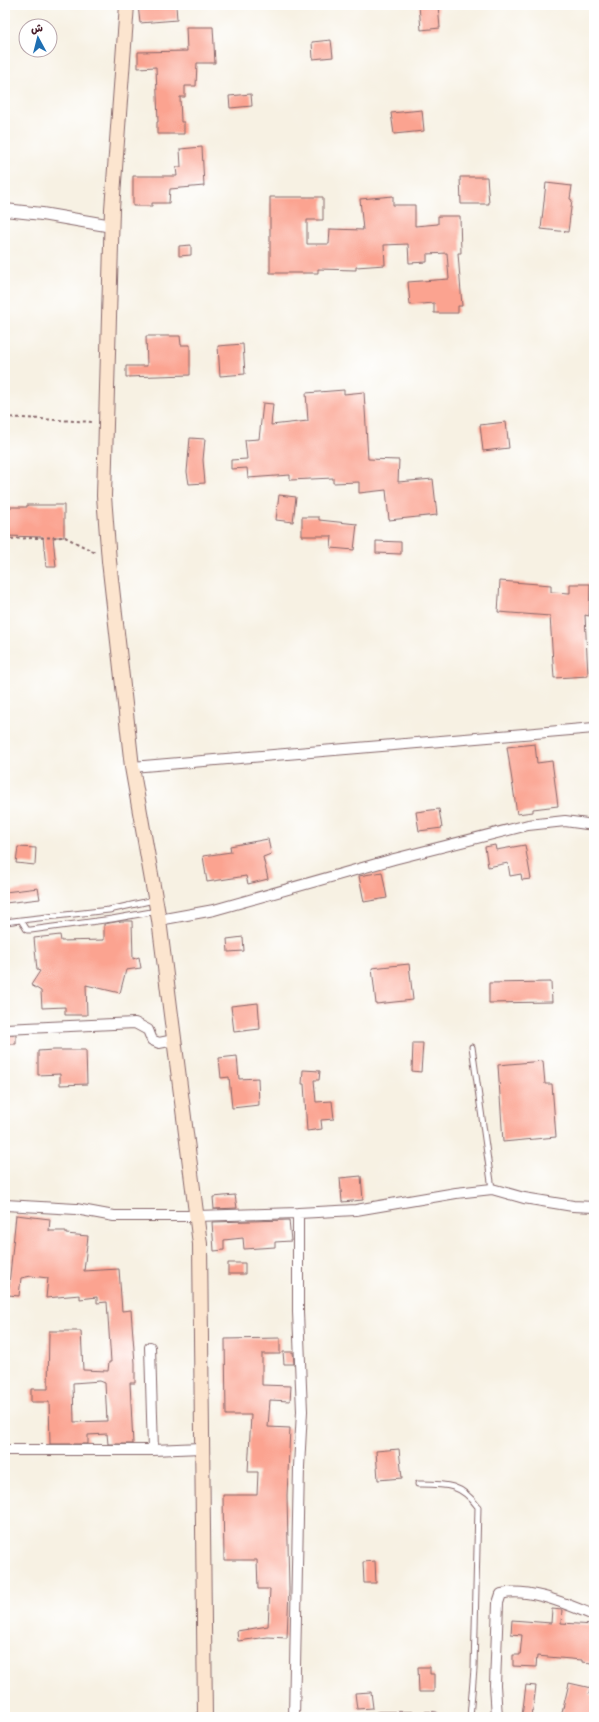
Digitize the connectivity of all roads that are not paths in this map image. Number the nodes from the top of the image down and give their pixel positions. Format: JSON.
{"nodes":[{"id":1,"x":127,"y":5,"type":"edge"},
{"id":2,"x":5,"y":210,"type":"edge"},
{"id":3,"x":112,"y":226,"type":"junction"},
{"id":4,"x":594,"y":728,"type":"edge"},
{"id":5,"x":132,"y":766,"type":"junction"},
{"id":6,"x":594,"y":825,"type":"edge"},
{"id":7,"x":157,"y":910,"type":"junction"},
{"id":8,"x":21,"y":920,"type":"junction"},
{"id":9,"x":5,"y":922,"type":"edge"},
{"id":10,"x":5,"y":1029,"type":"edge"},
{"id":11,"x":174,"y":1040,"type":"junction"},
{"id":12,"x":472,"y":1047,"type":"dead end"},
{"id":13,"x":492,"y":1189,"type":"junction"},
{"id":14,"x":5,"y":1205,"type":"edge"},
{"id":15,"x":594,"y":1207,"type":"edge"},
{"id":16,"x":298,"y":1213,"type":"junction"},
{"id":17,"x":196,"y":1216,"type":"junction"},
{"id":18,"x":150,"y":1347,"type":"dead end"},
{"id":19,"x":201,"y":1448,"type":"junction"},
{"id":20,"x":5,"y":1450,"type":"edge"},
{"id":21,"x":153,"y":1450,"type":"junction"},
{"id":22,"x":418,"y":1484,"type":"dead end"},
{"id":23,"x":591,"y":1614,"type":"dead end"},
{"id":24,"x":205,"y":1717,"type":"edge"},
{"id":25,"x":294,"y":1717,"type":"edge"},
{"id":26,"x":379,"y":1717,"type":"edge"},
{"id":27,"x":434,"y":1717,"type":"edge"},
{"id":28,"x":470,"y":1717,"type":"edge"},
{"id":29,"x":497,"y":1717,"type":"edge"}],
"edges":[{"from":1,"to":3,"type":"main road"},
{"from":2,"to":3,"type":"street"},
{"from":3,"to":5,"type":"main road"},
{"from":4,"to":5,"type":"street"},
{"from":5,"to":7,"type":"main road"},
{"from":6,"to":7,"type":"street"},
{"from":7,"to":8,"type":"lane"},
{"from":7,"to":8,"type":"lane"},
{"from":7,"to":11,"type":"main road"},
{"from":8,"to":9,"type":"lane"},
{"from":10,"to":11,"type":"street"},
{"from":11,"to":17,"type":"main road"},
{"from":12,"to":13,"type":"lane"},
{"from":13,"to":15,"type":"street"},
{"from":13,"to":16,"type":"street"},
{"from":14,"to":17,"type":"street"},
{"from":16,"to":17,"type":"street"},
{"from":16,"to":25,"type":"street"},
{"from":17,"to":19,"type":"main road"},
{"from":18,"to":21,"type":"street"},
{"from":19,"to":21,"type":"street"},
{"from":19,"to":24,"type":"main road"},
{"from":20,"to":21,"type":"street"},
{"from":22,"to":28,"type":"lane"},
{"from":23,"to":29,"type":"street"},
{"from":26,"to":27,"type":"street"}]}
